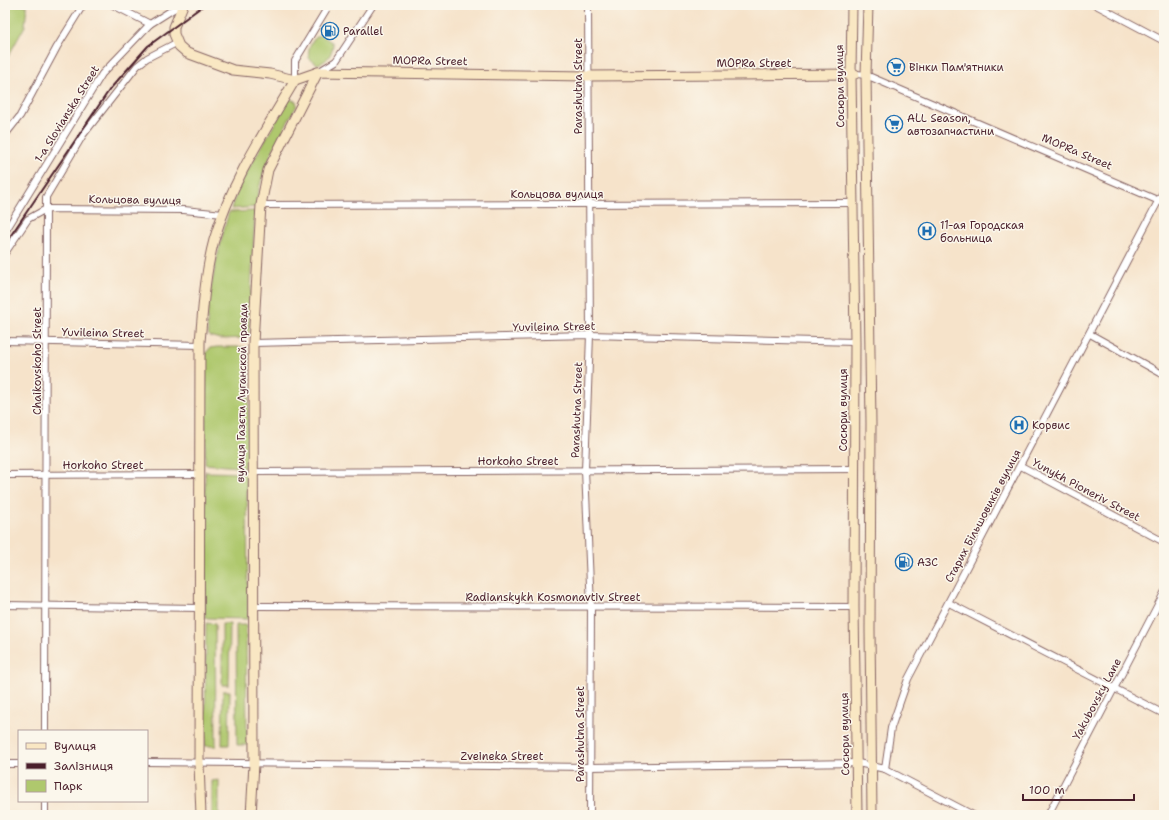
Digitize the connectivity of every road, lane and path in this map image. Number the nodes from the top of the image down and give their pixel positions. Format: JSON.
{"nodes":[{"id":1,"x":83,"y":5,"type":"edge"},
{"id":2,"x":113,"y":5,"type":"edge"},
{"id":3,"x":182,"y":5,"type":"edge"},
{"id":4,"x":329,"y":5,"type":"edge"},
{"id":5,"x":372,"y":5,"type":"edge"},
{"id":6,"x":588,"y":5,"type":"edge"},
{"id":7,"x":852,"y":5,"type":"edge"},
{"id":8,"x":868,"y":5,"type":"edge"},
{"id":9,"x":1096,"y":5,"type":"edge"},
{"id":10,"x":150,"y":24,"type":"junction"},
{"id":11,"x":1164,"y":41,"type":"edge"},
{"id":12,"x":178,"y":42,"type":"junction"},
{"id":13,"x":318,"y":72,"type":"junction"},
{"id":14,"x":858,"y":74,"type":"junction"},
{"id":15,"x":588,"y":76,"type":"junction"},
{"id":16,"x":295,"y":80,"type":"junction"},
{"id":17,"x":5,"y":136,"type":"edge"},
{"id":18,"x":1164,"y":190,"type":"edge"},
{"id":19,"x":1161,"y":202,"type":"edge"},
{"id":20,"x":589,"y":203,"type":"junction"},
{"id":21,"x":854,"y":203,"type":"junction"},
{"id":22,"x":261,"y":205,"type":"junction"},
{"id":23,"x":46,"y":209,"type":"junction"},
{"id":24,"x":223,"y":214,"type":"junction"},
{"id":25,"x":5,"y":232,"type":"edge"},
{"id":26,"x":5,"y":252,"type":"edge"},
{"id":27,"x":1090,"y":334,"type":"junction"},
{"id":28,"x":590,"y":335,"type":"junction"},
{"id":29,"x":5,"y":341,"type":"edge"},
{"id":30,"x":855,"y":342,"type":"junction"},
{"id":31,"x":47,"y":343,"type":"junction"},
{"id":32,"x":253,"y":343,"type":"junction"},
{"id":33,"x":200,"y":345,"type":"junction"},
{"id":34,"x":1164,"y":375,"type":"edge"},
{"id":35,"x":1021,"y":466,"type":"junction"},
{"id":36,"x":855,"y":469,"type":"junction"},
{"id":37,"x":585,"y":470,"type":"junction"},
{"id":38,"x":253,"y":472,"type":"junction"},
{"id":39,"x":201,"y":474,"type":"junction"},
{"id":40,"x":5,"y":475,"type":"edge"},
{"id":41,"x":47,"y":475,"type":"junction"},
{"id":42,"x":1164,"y":542,"type":"edge"},
{"id":43,"x":1164,"y":593,"type":"edge"},
{"id":44,"x":949,"y":603,"type":"junction"},
{"id":45,"x":5,"y":605,"type":"edge"},
{"id":46,"x":46,"y":605,"type":"junction"},
{"id":47,"x":253,"y":606,"type":"junction"},
{"id":48,"x":591,"y":607,"type":"junction"},
{"id":49,"x":854,"y":607,"type":"junction"},
{"id":50,"x":199,"y":608,"type":"junction"},
{"id":51,"x":1114,"y":688,"type":"junction"},
{"id":52,"x":1164,"y":714,"type":"edge"},
{"id":53,"x":45,"y":730,"type":"edge"},
{"id":54,"x":148,"y":762,"type":"edge"},
{"id":55,"x":858,"y":763,"type":"junction"},
{"id":56,"x":5,"y":764,"type":"edge"},
{"id":57,"x":18,"y":764,"type":"edge"},
{"id":58,"x":199,"y":764,"type":"junction"},
{"id":59,"x":254,"y":764,"type":"junction"},
{"id":60,"x":872,"y":766,"type":"junction"},
{"id":61,"x":590,"y":767,"type":"junction"},
{"id":62,"x":885,"y":769,"type":"junction"},
{"id":63,"x":45,"y":802,"type":"edge"},
{"id":64,"x":45,"y":815,"type":"edge"},
{"id":65,"x":201,"y":815,"type":"edge"},
{"id":66,"x":251,"y":815,"type":"edge"},
{"id":67,"x":590,"y":815,"type":"edge"},
{"id":68,"x":857,"y":815,"type":"edge"},
{"id":69,"x":872,"y":815,"type":"edge"},
{"id":70,"x":973,"y":815,"type":"edge"},
{"id":71,"x":1048,"y":815,"type":"edge"}],
"edges":[{"from":1,"to":17,"type":"street"},
{"from":2,"to":10,"type":"street"},
{"from":3,"to":10,"type":"street","name":"1-a Slovianska Street"},
{"from":3,"to":12,"type":"street"},
{"from":4,"to":16,"type":"street"},
{"from":5,"to":13,"type":"street"},
{"from":6,"to":15,"type":"street","name":"Parashutna Street"},
{"from":7,"to":14,"type":"street","name":"Сосюри вулиця"},
{"from":8,"to":14,"type":"street","name":"Сосюри вулиця"},
{"from":9,"to":11,"type":"street"},
{"from":10,"to":25,"type":"street","name":"1-a Slovianska Street"},
{"from":12,"to":16,"type":"street"},
{"from":12,"to":23,"type":"street","name":"Chaikovskoho Street"},
{"from":13,"to":15,"type":"street","name":"MOPRa Street"},
{"from":13,"to":16,"type":"street"},
{"from":13,"to":22,"type":"street","name":"вулиця Газєти Луганской правди"},
{"from":14,"to":15,"type":"street","name":"MOPRa Street"},
{"from":14,"to":19,"type":"street","name":"MOPRa Street"},
{"from":14,"to":21,"type":"street","name":"Сосюри вулиця"},
{"from":14,"to":60,"type":"street","name":"Сосюри вулиця"},
{"from":15,"to":20,"type":"street","name":"Parashutna Street"},
{"from":16,"to":24,"type":"street"},
{"from":18,"to":19,"type":"street","name":"Старих Більшовиків вулиця"},
{"from":19,"to":27,"type":"street","name":"Старих Більшовиків вулиця"},
{"from":20,"to":21,"type":"street","name":"Кольцова вулиця"},
{"from":20,"to":22,"type":"street","name":"Кольцова вулиця"},
{"from":20,"to":28,"type":"street","name":"Parashutna Street"},
{"from":21,"to":30,"type":"street","name":"Сосюри вулиця"},
{"from":22,"to":32,"type":"street","name":"вулиця Газєти Луганской правди"},
{"from":23,"to":24,"type":"street","name":"Кольцова вулиця"},
{"from":23,"to":26,"type":"street"},
{"from":23,"to":31,"type":"street","name":"Chaikovskoho Street"},
{"from":24,"to":33,"type":"street"},
{"from":27,"to":34,"type":"street"},
{"from":27,"to":35,"type":"street","name":"Старих Більшовиків вулиця"},
{"from":28,"to":30,"type":"street","name":"Yuvileina Street"},
{"from":28,"to":32,"type":"street","name":"Yuvileina Street"},
{"from":28,"to":37,"type":"street","name":"Parashutna Street"},
{"from":29,"to":31,"type":"street","name":"Yuvileina Street"},
{"from":30,"to":36,"type":"street","name":"Сосюри вулиця"},
{"from":31,"to":33,"type":"street","name":"Yuvileina Street"},
{"from":31,"to":41,"type":"street","name":"Chaikovskoho Street"},
{"from":32,"to":38,"type":"street","name":"вулиця Газєти Луганской правди"},
{"from":33,"to":39,"type":"street"},
{"from":35,"to":42,"type":"street","name":"Yunykh Pioneriv Street"},
{"from":35,"to":44,"type":"street","name":"Старих Більшовиків вулиця"},
{"from":36,"to":37,"type":"street","name":"Horkoho Street"},
{"from":36,"to":49,"type":"street","name":"Сосюри вулиця"},
{"from":37,"to":38,"type":"street","name":"Horkoho Street"},
{"from":37,"to":48,"type":"street","name":"Parashutna Street"},
{"from":38,"to":47,"type":"street","name":"вулиця Газєти Луганской правди"},
{"from":39,"to":41,"type":"street","name":"Horkoho Street"},
{"from":39,"to":50,"type":"street"},
{"from":40,"to":41,"type":"street","name":"Horkoho Street"},
{"from":41,"to":46,"type":"street","name":"Chaikovskoho Street"},
{"from":43,"to":51,"type":"street","name":"Yakubovsky Lane"},
{"from":44,"to":51,"type":"street"},
{"from":44,"to":62,"type":"street","name":"Старих Більшовиків вулиця"},
{"from":45,"to":46,"type":"street"},
{"from":46,"to":50,"type":"street"},
{"from":46,"to":53,"type":"street","name":"Chaikovskoho Street"},
{"from":47,"to":48,"type":"street","name":"Radianskykh Kosmonavtiv Street"},
{"from":47,"to":59,"type":"street","name":"вулиця Газєти Луганской правди"},
{"from":48,"to":49,"type":"street","name":"Radianskykh Kosmonavtiv Street"},
{"from":48,"to":61,"type":"street","name":"Parashutna Street"},
{"from":49,"to":55,"type":"street","name":"Сосюри вулиця"},
{"from":50,"to":58,"type":"street"},
{"from":51,"to":52,"type":"street"},
{"from":51,"to":71,"type":"street","name":"Yakubovsky Lane"},
{"from":54,"to":58,"type":"street","name":"Zveineka Street"},
{"from":55,"to":60,"type":"street"},
{"from":55,"to":61,"type":"street","name":"Zveineka Street"},
{"from":55,"to":68,"type":"street","name":"Сосюри вулиця"},
{"from":56,"to":57,"type":"street"},
{"from":58,"to":59,"type":"street","name":"Zveineka Street"},
{"from":58,"to":65,"type":"street"},
{"from":59,"to":61,"type":"street","name":"Zveineka Street"},
{"from":59,"to":66,"type":"street","name":"вулиця Газєти Луганской правди"},
{"from":60,"to":62,"type":"street"},
{"from":60,"to":69,"type":"street","name":"Сосюри вулиця"},
{"from":61,"to":67,"type":"street","name":"Parashutna Street"},
{"from":62,"to":70,"type":"street"},
{"from":63,"to":64,"type":"street"}]}
